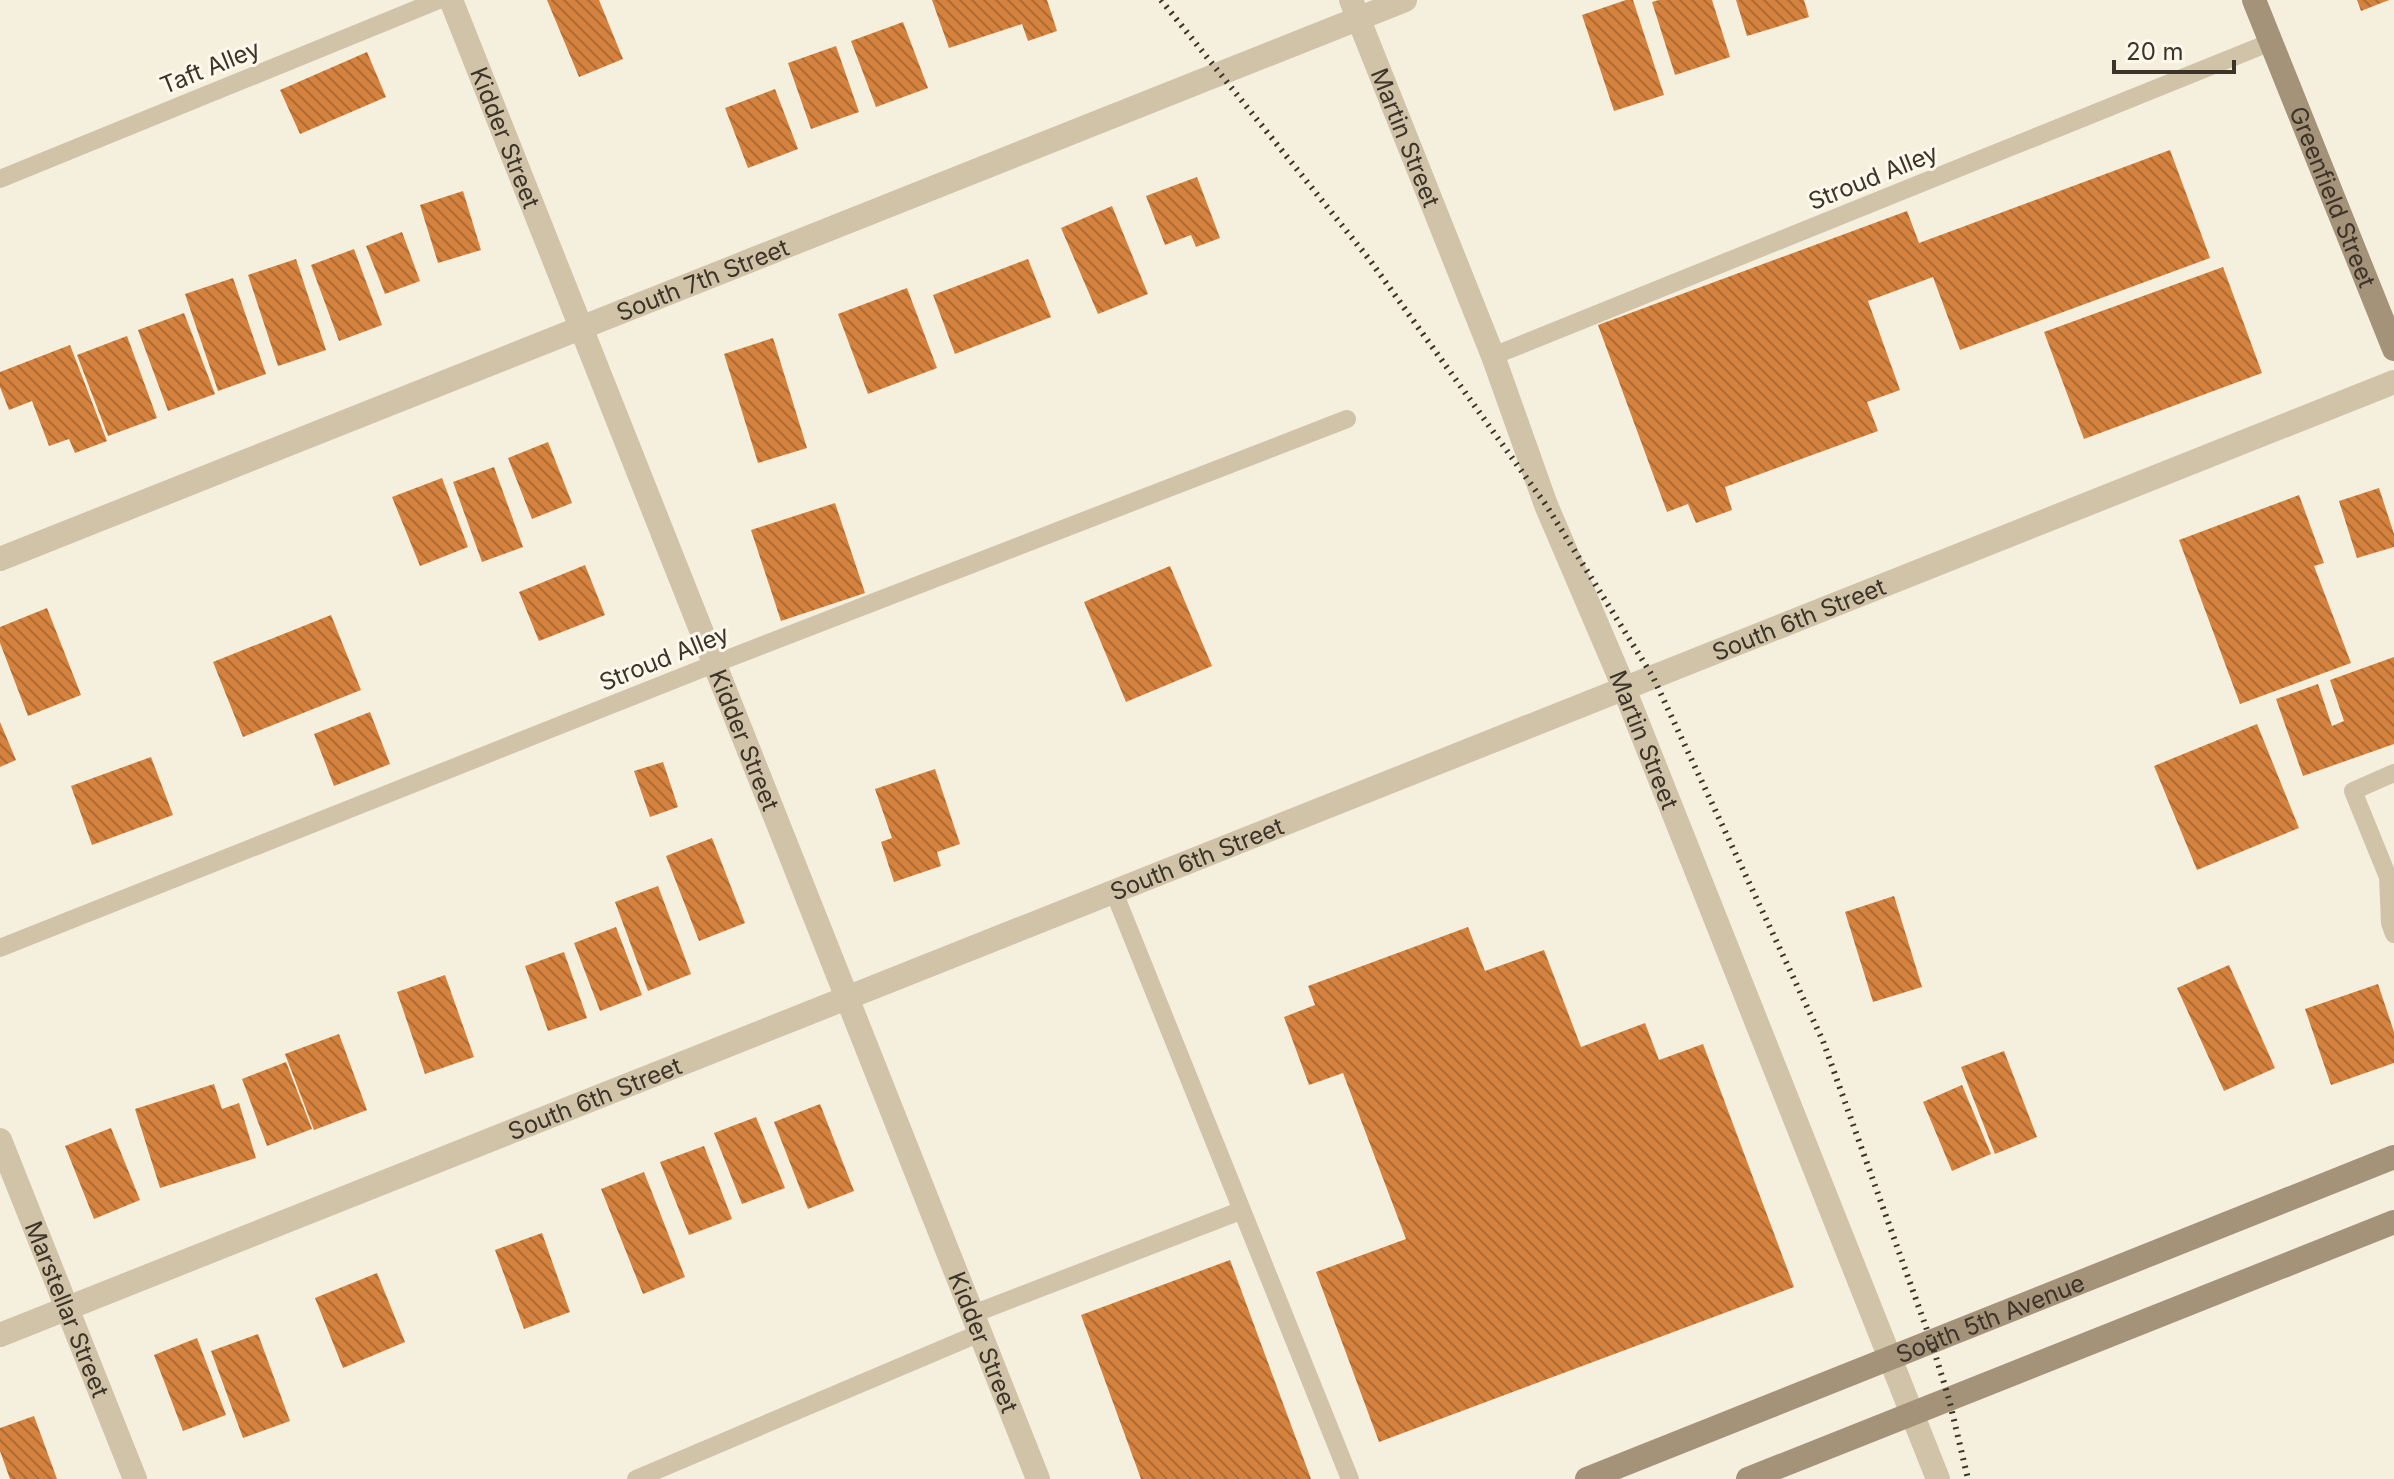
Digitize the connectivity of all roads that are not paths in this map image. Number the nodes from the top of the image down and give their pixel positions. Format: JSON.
{"nodes":[{"id":1,"x":439,"y":0,"type":"edge"},
{"id":2,"x":451,"y":0,"type":"edge"},
{"id":3,"x":1405,"y":0,"type":"edge"},
{"id":4,"x":2254,"y":0,"type":"edge"},
{"id":5,"x":1354,"y":9,"type":"edge"},
{"id":6,"x":2271,"y":42,"type":"junction"},
{"id":7,"x":0,"y":179,"type":"edge"},
{"id":8,"x":581,"y":328,"type":"junction"},
{"id":9,"x":2394,"y":349,"type":"edge"},
{"id":10,"x":1493,"y":356,"type":"junction"},
{"id":11,"x":2394,"y":382,"type":"edge"},
{"id":12,"x":1347,"y":419,"type":"dead end"},
{"id":13,"x":0,"y":559,"type":"edge"},
{"id":14,"x":714,"y":664,"type":"junction"},
{"id":15,"x":1624,"y":688,"type":"junction"},
{"id":16,"x":2394,"y":773,"type":"edge"},
{"id":17,"x":2391,"y":876,"type":"edge"},
{"id":18,"x":1114,"y":892,"type":"junction"},
{"id":19,"x":2394,"y":934,"type":"edge"},
{"id":20,"x":0,"y":948,"type":"edge"},
{"id":21,"x":847,"y":998,"type":"junction"},
{"id":22,"x":0,"y":1140,"type":"edge"},
{"id":23,"x":2394,"y":1157,"type":"edge"},
{"id":24,"x":1240,"y":1211,"type":"junction"},
{"id":25,"x":2394,"y":1222,"type":"edge"},
{"id":26,"x":67,"y":1308,"type":"junction"},
{"id":27,"x":976,"y":1324,"type":"junction"},
{"id":28,"x":0,"y":1335,"type":"edge"},
{"id":29,"x":1891,"y":1358,"type":"junction"},
{"id":30,"x":1911,"y":1414,"type":"junction"},
{"id":31,"x":135,"y":1479,"type":"edge"},
{"id":32,"x":636,"y":1479,"type":"edge"},
{"id":33,"x":1038,"y":1479,"type":"edge"},
{"id":34,"x":1350,"y":1479,"type":"edge"},
{"id":35,"x":1587,"y":1479,"type":"edge"},
{"id":36,"x":1748,"y":1479,"type":"edge"},
{"id":37,"x":1938,"y":1479,"type":"edge"}],
"edges":[{"from":1,"to":7,"type":"lane","name":"Taft Alley"},
{"from":2,"to":8,"type":"street","name":"Kidder Street"},
{"from":3,"to":5,"type":"street","name":"South 7th Street"},
{"from":4,"to":6,"type":"street","name":"Greenfield Street"},
{"from":5,"to":8,"type":"street","name":"South 7th Street"},
{"from":5,"to":10,"type":"street","name":"Martin Street"},
{"from":6,"to":9,"type":"street","name":"Greenfield Street"},
{"from":6,"to":10,"type":"lane","name":"Stroud Alley"},
{"from":8,"to":13,"type":"street","name":"South 7th Street"},
{"from":8,"to":14,"type":"street","name":"Kidder Street"},
{"from":10,"to":15,"type":"street","name":"Martin Street"},
{"from":11,"to":15,"type":"street","name":"South 6th Street"},
{"from":12,"to":14,"type":"lane","name":"Stroud Alley"},
{"from":14,"to":20,"type":"lane","name":"Stroud Alley"},
{"from":14,"to":21,"type":"street","name":"Kidder Street"},
{"from":15,"to":18,"type":"street","name":"South 6th Street"},
{"from":15,"to":29,"type":"street","name":"Martin Street"},
{"from":16,"to":17,"type":"lane"},
{"from":17,"to":19,"type":"lane"},
{"from":18,"to":21,"type":"street","name":"South 6th Street"},
{"from":18,"to":24,"type":"lane"},
{"from":21,"to":26,"type":"street","name":"South 6th Street"},
{"from":21,"to":27,"type":"street","name":"Kidder Street"},
{"from":22,"to":26,"type":"street","name":"Marstellar Street"},
{"from":23,"to":29,"type":"street","name":"South 5th Avenue"},
{"from":24,"to":27,"type":"lane"},
{"from":24,"to":34,"type":"lane"},
{"from":25,"to":30,"type":"street"},
{"from":26,"to":28,"type":"street","name":"South 6th Street"},
{"from":26,"to":31,"type":"street","name":"Marstellar Street"},
{"from":27,"to":32,"type":"lane"},
{"from":27,"to":33,"type":"street","name":"Kidder Street"},
{"from":29,"to":30,"type":"street","name":"Martin Street"},
{"from":29,"to":35,"type":"street","name":"South 5th Avenue"},
{"from":30,"to":36,"type":"street"},
{"from":30,"to":37,"type":"street","name":"Martin Street"}]}
